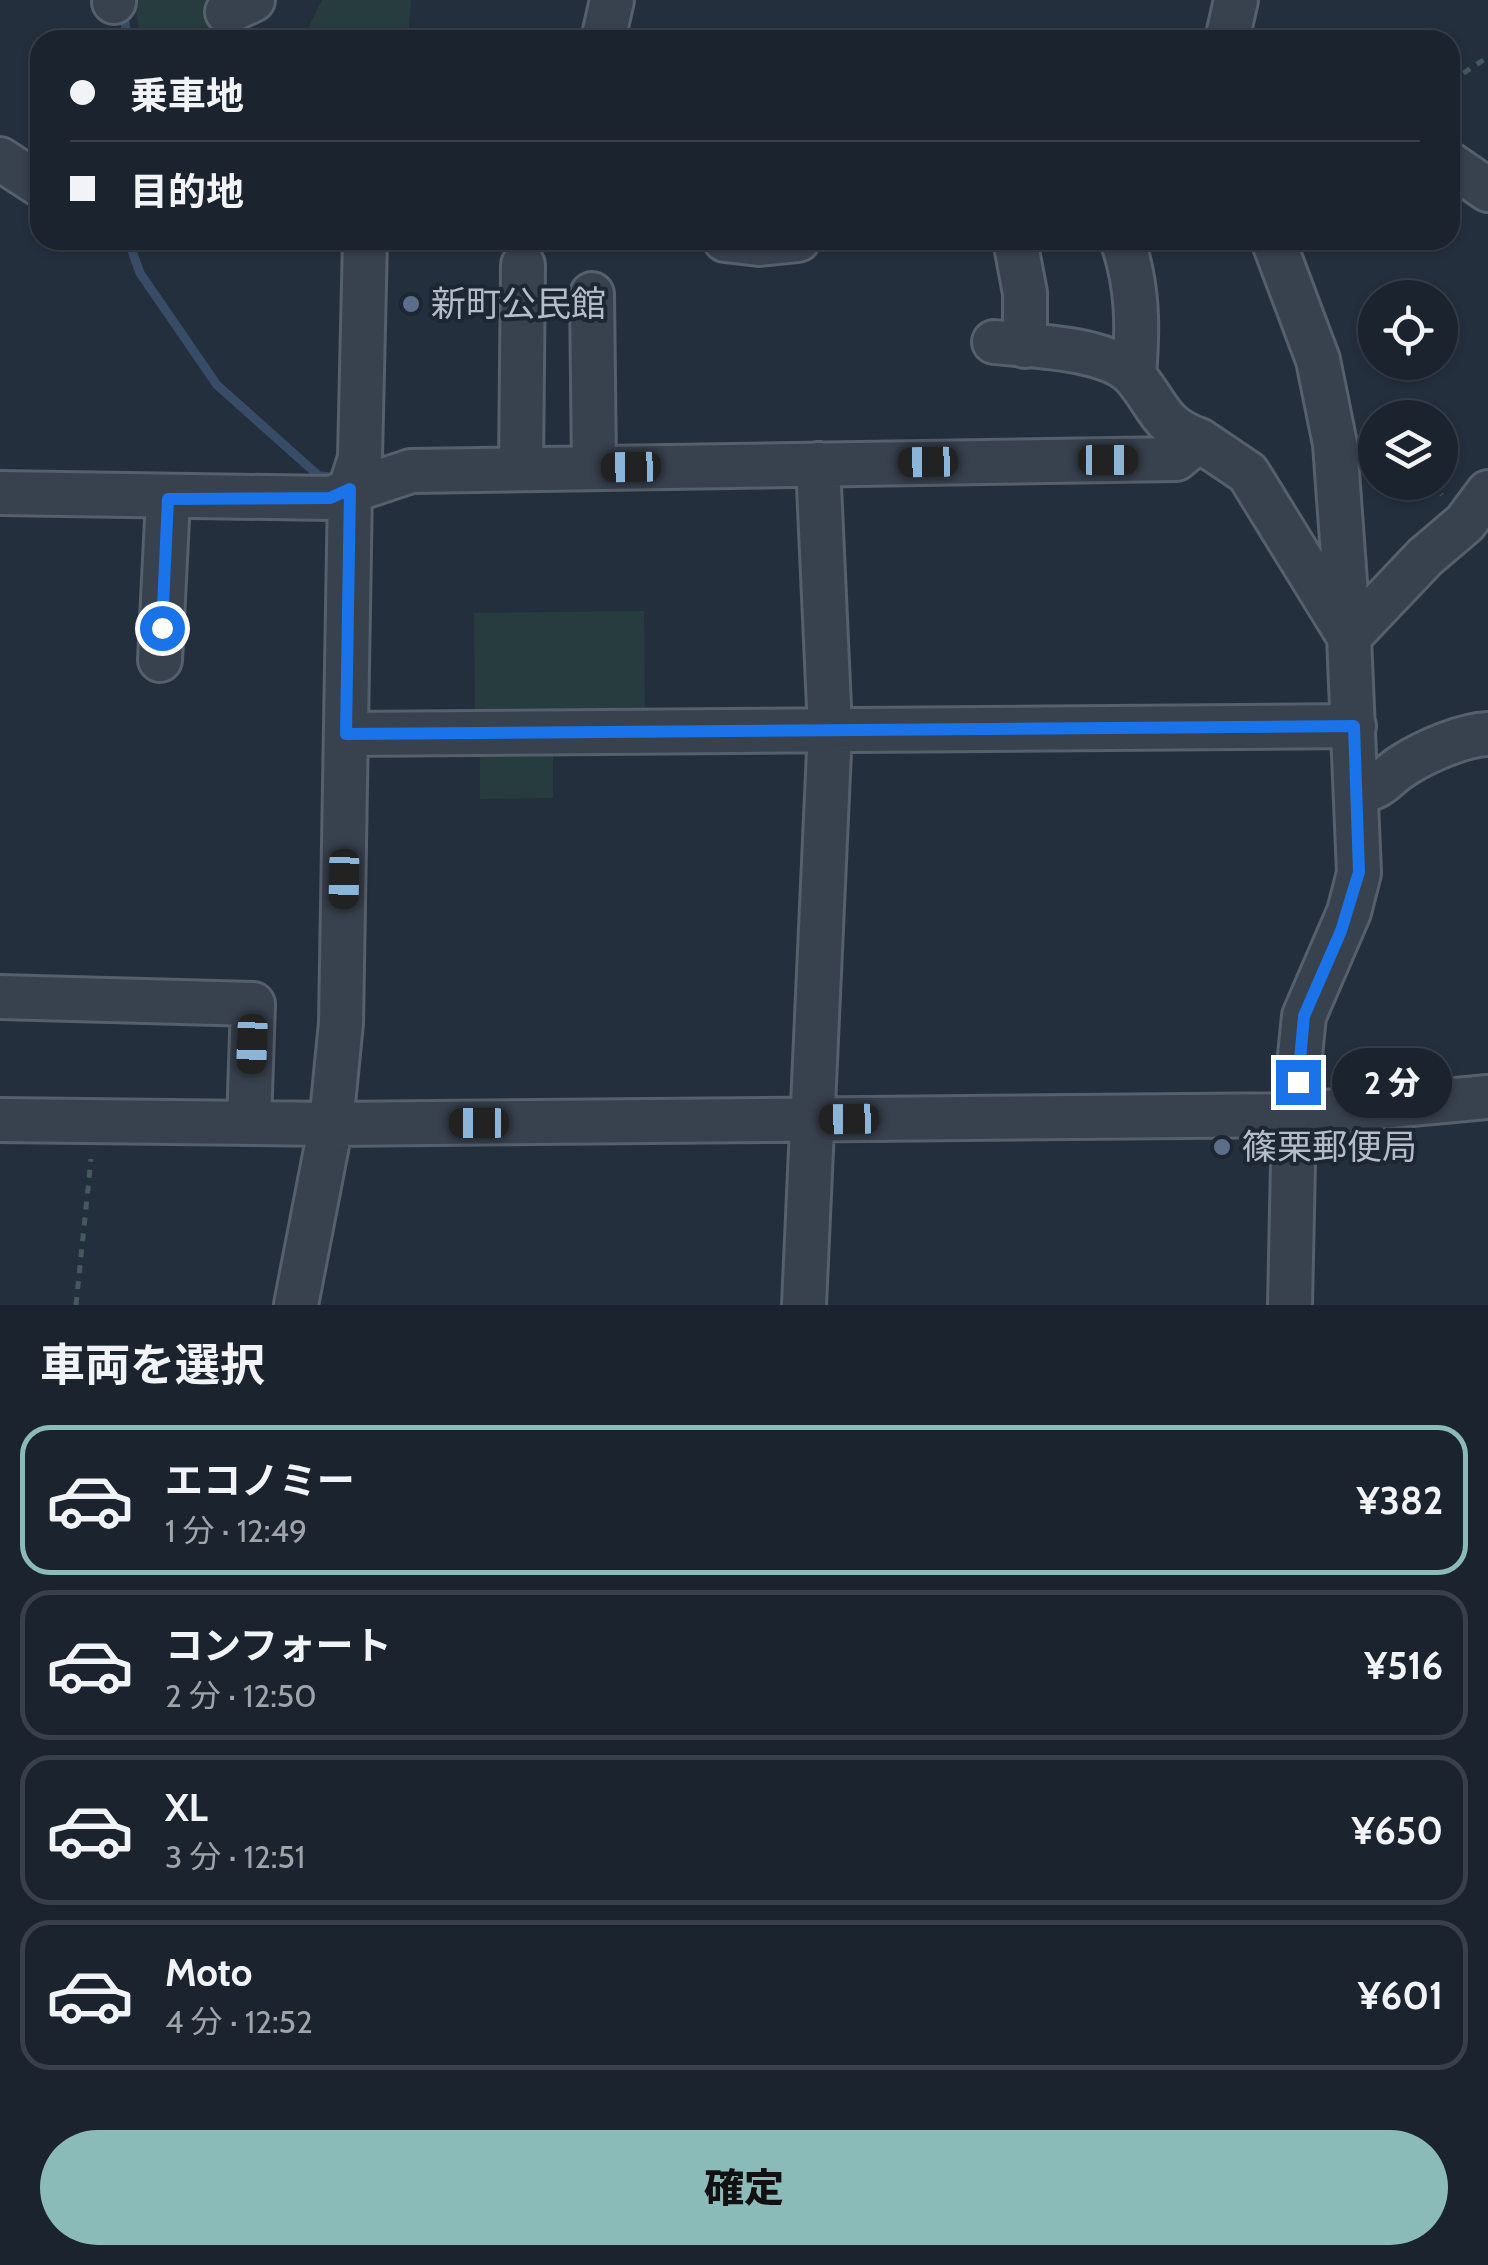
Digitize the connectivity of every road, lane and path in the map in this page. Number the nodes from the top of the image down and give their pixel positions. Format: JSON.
{"nodes":[{"id":1,"x":612,"y":0,"type":"edge"},
{"id":2,"x":605,"y":30,"type":"edge"},
{"id":3,"x":1488,"y":57,"type":"edge"},
{"id":4,"x":1460,"y":75,"type":"edge"},
{"id":5,"x":0,"y":160,"type":"edge"},
{"id":6,"x":1460,"y":171,"type":"edge"},
{"id":7,"x":30,"y":179,"type":"edge"},
{"id":8,"x":1488,"y":190,"type":"edge"},
{"id":9,"x":365,"y":250,"type":"edge"},
{"id":10,"x":1017,"y":250,"type":"edge"},
{"id":11,"x":1125,"y":250,"type":"edge"},
{"id":12,"x":1277,"y":250,"type":"edge"},
{"id":13,"x":523,"y":265,"type":"dead end"},
{"id":14,"x":592,"y":294,"type":"dead end"},
{"id":15,"x":1134,"y":375,"type":"junction"},
{"id":16,"x":1198,"y":440,"type":"junction"},
{"id":17,"x":818,"y":464,"type":"junction"},
{"id":18,"x":521,"y":467,"type":"junction"},
{"id":19,"x":594,"y":467,"type":"junction"},
{"id":20,"x":350,"y":489,"type":"junction"},
{"id":21,"x":1488,"y":492,"type":"edge"},
{"id":22,"x":0,"y":493,"type":"edge"},
{"id":23,"x":168,"y":499,"type":"junction"},
{"id":24,"x":1350,"y":637,"type":"junction"},
{"id":25,"x":160,"y":660,"type":"dead end"},
{"id":26,"x":1354,"y":726,"type":"junction"},
{"id":27,"x":830,"y":729,"type":"junction"},
{"id":28,"x":346,"y":734,"type":"junction"},
{"id":29,"x":1488,"y":734,"type":"edge"},
{"id":30,"x":1357,"y":792,"type":"junction"},
{"id":31,"x":0,"y":997,"type":"edge"},
{"id":32,"x":1488,"y":1098,"type":"edge"},
{"id":33,"x":1294,"y":1115,"type":"junction"},
{"id":34,"x":0,"y":1120,"type":"edge"},
{"id":35,"x":812,"y":1120,"type":"junction"},
{"id":36,"x":95,"y":1122,"type":"junction"},
{"id":37,"x":249,"y":1123,"type":"junction"},
{"id":38,"x":331,"y":1124,"type":"junction"},
{"id":39,"x":76,"y":1305,"type":"edge"},
{"id":40,"x":296,"y":1305,"type":"edge"},
{"id":41,"x":804,"y":1305,"type":"edge"},
{"id":42,"x":1290,"y":1305,"type":"edge"}],
"edges":[{"from":1,"to":2,"type":"street"},
{"from":3,"to":4,"type":"path"},
{"from":5,"to":7,"type":"street"},
{"from":6,"to":8,"type":"street"},
{"from":9,"to":20,"type":"street"},
{"from":10,"to":15,"type":"street"},
{"from":11,"to":15,"type":"street"},
{"from":12,"to":24,"type":"street"},
{"from":13,"to":18,"type":"street"},
{"from":14,"to":19,"type":"street"},
{"from":15,"to":16,"type":"street"},
{"from":16,"to":17,"type":"street"},
{"from":16,"to":24,"type":"street"},
{"from":17,"to":19,"type":"street"},
{"from":17,"to":27,"type":"street"},
{"from":18,"to":19,"type":"street"},
{"from":18,"to":20,"type":"street"},
{"from":20,"to":23,"type":"street"},
{"from":20,"to":28,"type":"street"},
{"from":21,"to":24,"type":"street"},
{"from":22,"to":23,"type":"street"},
{"from":23,"to":25,"type":"street"},
{"from":24,"to":26,"type":"street"},
{"from":26,"to":27,"type":"street"},
{"from":26,"to":30,"type":"street"},
{"from":27,"to":28,"type":"street"},
{"from":27,"to":35,"type":"street"},
{"from":28,"to":38,"type":"street"},
{"from":29,"to":30,"type":"street"},
{"from":30,"to":33,"type":"street"},
{"from":31,"to":37,"type":"street"},
{"from":32,"to":33,"type":"street"},
{"from":33,"to":35,"type":"street"},
{"from":33,"to":42,"type":"street"},
{"from":34,"to":36,"type":"street"},
{"from":35,"to":38,"type":"street"},
{"from":35,"to":41,"type":"street"},
{"from":36,"to":37,"type":"street"},
{"from":36,"to":39,"type":"path"},
{"from":37,"to":38,"type":"street"},
{"from":38,"to":40,"type":"street"}]}
